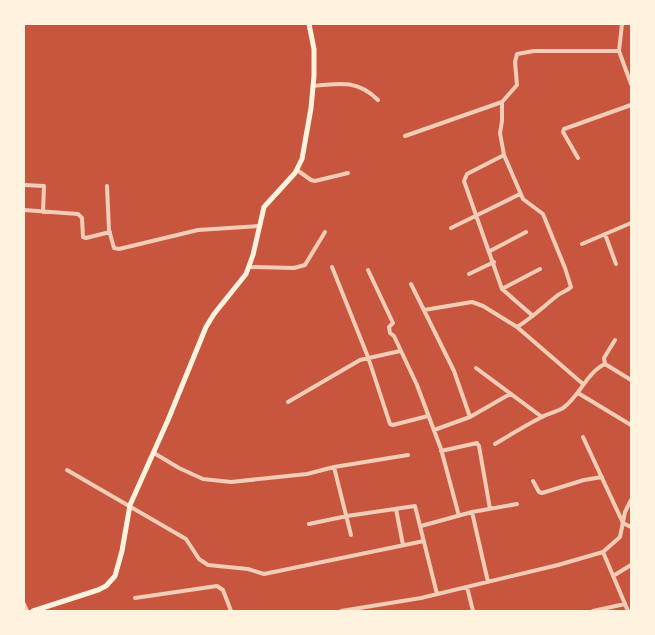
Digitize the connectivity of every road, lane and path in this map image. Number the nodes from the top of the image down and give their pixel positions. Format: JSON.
{"nodes":[{"id":1,"x":309,"y":24,"type":"edge"},
{"id":2,"x":622,"y":24,"type":"edge"},
{"id":3,"x":619,"y":51,"type":"junction"},
{"id":4,"x":631,"y":84,"type":"edge"},
{"id":5,"x":313,"y":86,"type":"junction"},
{"id":6,"x":378,"y":100,"type":"dead end"},
{"id":7,"x":502,"y":102,"type":"junction"},
{"id":8,"x":631,"y":105,"type":"edge"},
{"id":9,"x":405,"y":136,"type":"dead end"},
{"id":10,"x":504,"y":155,"type":"junction"},
{"id":11,"x":578,"y":158,"type":"dead end"},
{"id":12,"x":297,"y":170,"type":"junction"},
{"id":13,"x":348,"y":173,"type":"dead end"},
{"id":14,"x":24,"y":185,"type":"edge"},
{"id":15,"x":107,"y":186,"type":"dead end"},
{"id":16,"x":520,"y":194,"type":"junction"},
{"id":17,"x":24,"y":210,"type":"edge"},
{"id":18,"x":42,"y":212,"type":"junction"},
{"id":19,"x":476,"y":215,"type":"junction"},
{"id":20,"x":631,"y":223,"type":"edge"},
{"id":21,"x":259,"y":226,"type":"junction"},
{"id":22,"x":451,"y":228,"type":"dead end"},
{"id":23,"x":110,"y":232,"type":"junction"},
{"id":24,"x":325,"y":232,"type":"dead end"},
{"id":25,"x":526,"y":232,"type":"dead end"},
{"id":26,"x":605,"y":234,"type":"junction"},
{"id":27,"x":582,"y":244,"type":"dead end"},
{"id":28,"x":490,"y":251,"type":"junction"},
{"id":29,"x":494,"y":262,"type":"junction"},
{"id":30,"x":616,"y":264,"type":"dead end"},
{"id":31,"x":250,"y":267,"type":"junction"},
{"id":32,"x":332,"y":267,"type":"dead end"},
{"id":33,"x":540,"y":269,"type":"dead end"},
{"id":34,"x":368,"y":270,"type":"dead end"},
{"id":35,"x":469,"y":274,"type":"dead end"},
{"id":36,"x":411,"y":284,"type":"dead end"},
{"id":37,"x":502,"y":289,"type":"junction"},
{"id":38,"x":424,"y":310,"type":"junction"},
{"id":39,"x":533,"y":316,"type":"junction"},
{"id":40,"x":517,"y":327,"type":"junction"},
{"id":41,"x":615,"y":340,"type":"dead end"},
{"id":42,"x":400,"y":351,"type":"junction"},
{"id":43,"x":368,"y":357,"type":"junction"},
{"id":44,"x":605,"y":364,"type":"junction"},
{"id":45,"x":476,"y":368,"type":"dead end"},
{"id":46,"x":631,"y":380,"type":"edge"},
{"id":47,"x":583,"y":384,"type":"junction"},
{"id":48,"x":578,"y":393,"type":"junction"},
{"id":49,"x":510,"y":394,"type":"junction"},
{"id":50,"x":288,"y":402,"type":"dead end"},
{"id":51,"x":428,"y":416,"type":"junction"},
{"id":52,"x":470,"y":417,"type":"junction"},
{"id":53,"x":542,"y":417,"type":"junction"},
{"id":54,"x":631,"y":425,"type":"edge"},
{"id":55,"x":434,"y":430,"type":"junction"},
{"id":56,"x":583,"y":437,"type":"dead end"},
{"id":57,"x":495,"y":444,"type":"dead end"},
{"id":58,"x":442,"y":451,"type":"junction"},
{"id":59,"x":154,"y":453,"type":"junction"},
{"id":60,"x":408,"y":456,"type":"dead end"},
{"id":61,"x":334,"y":467,"type":"junction"},
{"id":62,"x":67,"y":470,"type":"dead end"},
{"id":63,"x":602,"y":477,"type":"junction"},
{"id":64,"x":533,"y":481,"type":"dead end"},
{"id":65,"x":631,"y":500,"type":"edge"},
{"id":66,"x":518,"y":504,"type":"dead end"},
{"id":67,"x":130,"y":505,"type":"junction"},
{"id":68,"x":396,"y":509,"type":"junction"},
{"id":69,"x":490,"y":509,"type":"junction"},
{"id":70,"x":472,"y":512,"type":"junction"},
{"id":71,"x":347,"y":516,"type":"junction"},
{"id":72,"x":459,"y":516,"type":"junction"},
{"id":73,"x":623,"y":522,"type":"junction"},
{"id":74,"x":309,"y":524,"type":"dead end"},
{"id":75,"x":420,"y":526,"type":"junction"},
{"id":76,"x":631,"y":527,"type":"edge"},
{"id":77,"x":351,"y":535,"type":"dead end"},
{"id":78,"x":424,"y":541,"type":"junction"},
{"id":79,"x":403,"y":545,"type":"junction"},
{"id":80,"x":603,"y":552,"type":"junction"},
{"id":81,"x":631,"y":565,"type":"edge"},
{"id":82,"x":613,"y":576,"type":"junction"},
{"id":83,"x":488,"y":582,"type":"junction"},
{"id":84,"x":467,"y":587,"type":"junction"},
{"id":85,"x":437,"y":594,"type":"junction"},
{"id":86,"x":135,"y":598,"type":"dead end"},
{"id":87,"x":24,"y":604,"type":"edge"},
{"id":88,"x":631,"y":605,"type":"edge"},
{"id":89,"x":626,"y":608,"type":"edge"},
{"id":90,"x":27,"y":611,"type":"edge"},
{"id":91,"x":33,"y":611,"type":"edge"},
{"id":92,"x":231,"y":611,"type":"edge"},
{"id":93,"x":342,"y":611,"type":"edge"},
{"id":94,"x":472,"y":611,"type":"edge"},
{"id":95,"x":593,"y":611,"type":"edge"}],
"edges":[{"from":1,"to":5,"type":"main road"},
{"from":2,"to":3,"type":"street"},
{"from":3,"to":4,"type":"street"},
{"from":3,"to":7,"type":"street"},
{"from":5,"to":6,"type":"street"},
{"from":5,"to":12,"type":"main road"},
{"from":7,"to":9,"type":"street"},
{"from":7,"to":10,"type":"street"},
{"from":8,"to":11,"type":"street"},
{"from":10,"to":16,"type":"street"},
{"from":10,"to":19,"type":"street"},
{"from":12,"to":13,"type":"street"},
{"from":12,"to":21,"type":"main road"},
{"from":14,"to":18,"type":"street"},
{"from":15,"to":23,"type":"street"},
{"from":16,"to":19,"type":"street"},
{"from":16,"to":39,"type":"street"},
{"from":17,"to":18,"type":"street"},
{"from":18,"to":23,"type":"street"},
{"from":19,"to":22,"type":"street"},
{"from":19,"to":28,"type":"street"},
{"from":20,"to":26,"type":"street"},
{"from":21,"to":23,"type":"street"},
{"from":21,"to":31,"type":"main road"},
{"from":24,"to":31,"type":"street"},
{"from":25,"to":28,"type":"street"},
{"from":26,"to":27,"type":"street"},
{"from":26,"to":30,"type":"street"},
{"from":28,"to":29,"type":"street"},
{"from":29,"to":35,"type":"street"},
{"from":29,"to":37,"type":"street"},
{"from":31,"to":59,"type":"main road"},
{"from":32,"to":43,"type":"street"},
{"from":33,"to":37,"type":"street"},
{"from":34,"to":42,"type":"street"},
{"from":36,"to":38,"type":"street"},
{"from":37,"to":39,"type":"street"},
{"from":38,"to":40,"type":"street"},
{"from":38,"to":52,"type":"street"},
{"from":39,"to":40,"type":"street"},
{"from":40,"to":47,"type":"street"},
{"from":41,"to":44,"type":"street"},
{"from":42,"to":43,"type":"street"},
{"from":42,"to":51,"type":"street"},
{"from":43,"to":50,"type":"street"},
{"from":43,"to":51,"type":"street"},
{"from":44,"to":46,"type":"street"},
{"from":44,"to":47,"type":"street"},
{"from":45,"to":49,"type":"street"},
{"from":47,"to":48,"type":"street"},
{"from":48,"to":53,"type":"street"},
{"from":48,"to":54,"type":"street"},
{"from":49,"to":52,"type":"street"},
{"from":49,"to":53,"type":"street"},
{"from":51,"to":55,"type":"street"},
{"from":52,"to":55,"type":"street"},
{"from":53,"to":57,"type":"street"},
{"from":55,"to":58,"type":"street"},
{"from":56,"to":63,"type":"street"},
{"from":58,"to":69,"type":"street"},
{"from":58,"to":72,"type":"street"},
{"from":59,"to":61,"type":"street"},
{"from":59,"to":67,"type":"main road"},
{"from":60,"to":61,"type":"street"},
{"from":61,"to":71,"type":"street"},
{"from":62,"to":67,"type":"street"},
{"from":63,"to":64,"type":"street"},
{"from":63,"to":73,"type":"street"},
{"from":65,"to":73,"type":"street"},
{"from":66,"to":69,"type":"street"},
{"from":67,"to":79,"type":"street"},
{"from":67,"to":91,"type":"main road"},
{"from":68,"to":71,"type":"street"},
{"from":68,"to":75,"type":"street"},
{"from":68,"to":79,"type":"street"},
{"from":69,"to":70,"type":"street"},
{"from":70,"to":72,"type":"street"},
{"from":70,"to":83,"type":"street"},
{"from":71,"to":74,"type":"street"},
{"from":71,"to":77,"type":"street"},
{"from":72,"to":75,"type":"street"},
{"from":73,"to":76,"type":"street"},
{"from":73,"to":80,"type":"street"},
{"from":75,"to":78,"type":"street"},
{"from":78,"to":79,"type":"street"},
{"from":78,"to":85,"type":"street"},
{"from":80,"to":82,"type":"street"},
{"from":80,"to":83,"type":"street"},
{"from":81,"to":82,"type":"street"},
{"from":82,"to":89,"type":"street"},
{"from":83,"to":84,"type":"street"},
{"from":84,"to":85,"type":"street"},
{"from":84,"to":94,"type":"street"},
{"from":85,"to":93,"type":"street"},
{"from":86,"to":92,"type":"street"},
{"from":87,"to":90,"type":"street"},
{"from":88,"to":89,"type":"street"},
{"from":89,"to":95,"type":"street"}]}
